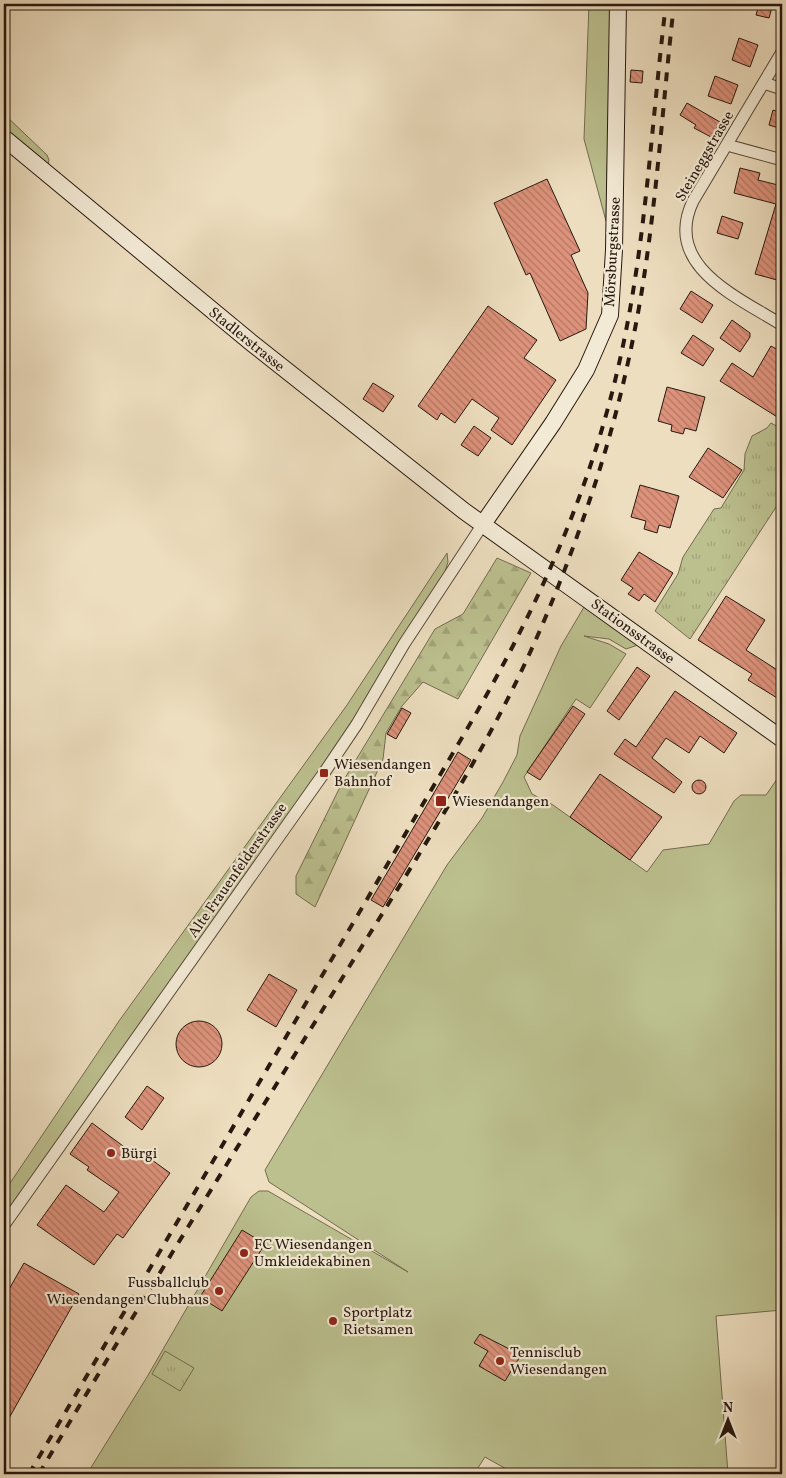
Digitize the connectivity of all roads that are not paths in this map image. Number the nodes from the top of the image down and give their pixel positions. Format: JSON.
{"nodes":[{"id":1,"x":618,"y":4,"type":"edge"},
{"id":2,"x":781,"y":51,"type":"edge"},
{"id":3,"x":764,"y":83,"type":"junction"},
{"id":4,"x":782,"y":88,"type":"edge"},
{"id":5,"x":10,"y":143,"type":"edge"},
{"id":6,"x":727,"y":145,"type":"junction"},
{"id":7,"x":782,"y":160,"type":"edge"},
{"id":8,"x":782,"y":325,"type":"edge"},
{"id":9,"x":482,"y":524,"type":"junction"},
{"id":10,"x":782,"y":739,"type":"edge"},
{"id":11,"x":4,"y":1225,"type":"edge"}],
"edges":[{"from":1,"to":9,"type":"main road","name":"Mörsburgstrasse"},
{"from":2,"to":3,"type":"street","name":"Steineggstrasse"},
{"from":3,"to":4,"type":"street"},
{"from":3,"to":6,"type":"street","name":"Steineggstrasse"},
{"from":5,"to":9,"type":"main road","name":"Stadlerstrasse"},
{"from":6,"to":7,"type":"street"},
{"from":6,"to":8,"type":"street","name":"Steineggstrasse"},
{"from":9,"to":10,"type":"main road","name":"Stationsstrasse"},
{"from":9,"to":11,"type":"street","name":"Alte Frauenfelderstrasse"}]}
